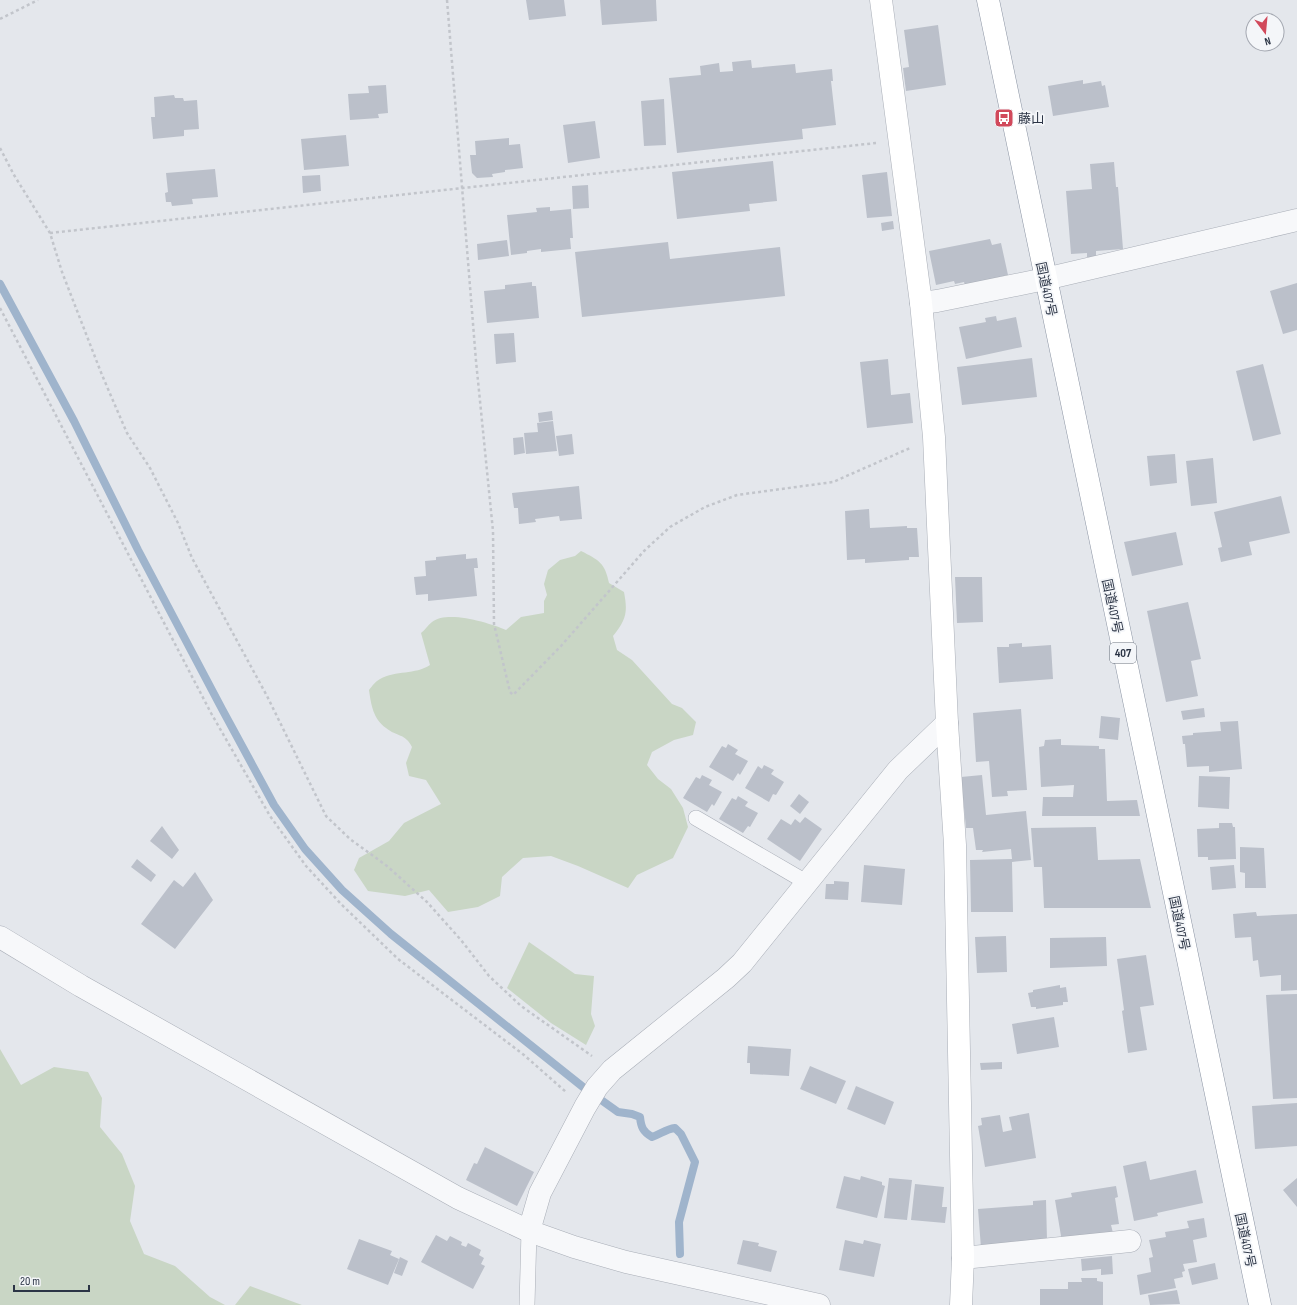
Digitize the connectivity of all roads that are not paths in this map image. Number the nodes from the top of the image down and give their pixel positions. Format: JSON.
{"nodes":[{"id":1,"x":881,"y":0,"type":"edge"},
{"id":2,"x":988,"y":0,"type":"edge"},
{"id":3,"x":1297,"y":220,"type":"edge"},
{"id":4,"x":1045,"y":279,"type":"junction"},
{"id":5,"x":921,"y":303,"type":"junction"},
{"id":6,"x":947,"y":723,"type":"junction"},
{"id":7,"x":696,"y":818,"type":"dead end"},
{"id":8,"x":806,"y":882,"type":"junction"},
{"id":9,"x":0,"y":937,"type":"edge"},
{"id":10,"x":529,"y":1231,"type":"junction"},
{"id":11,"x":1130,"y":1241,"type":"dead end"},
{"id":12,"x":963,"y":1258,"type":"junction"},
{"id":13,"x":526,"y":1305,"type":"edge"},
{"id":14,"x":819,"y":1305,"type":"edge"},
{"id":15,"x":961,"y":1305,"type":"edge"},
{"id":16,"x":1260,"y":1305,"type":"edge"}],
"edges":[{"from":1,"to":5,"type":"main road"},
{"from":2,"to":4,"type":"main road","name":"国道407号","number":"407"},
{"from":3,"to":4,"type":"street"},
{"from":4,"to":5,"type":"street"},
{"from":4,"to":16,"type":"main road","name":"国道407号","number":"407"},
{"from":5,"to":6,"type":"main road"},
{"from":6,"to":8,"type":"street"},
{"from":6,"to":12,"type":"main road"},
{"from":7,"to":8,"type":"lane"},
{"from":8,"to":10,"type":"street"},
{"from":9,"to":10,"type":"street"},
{"from":10,"to":13,"type":"lane"},
{"from":10,"to":14,"type":"street"},
{"from":11,"to":12,"type":"street"},
{"from":12,"to":15,"type":"main road"}]}
